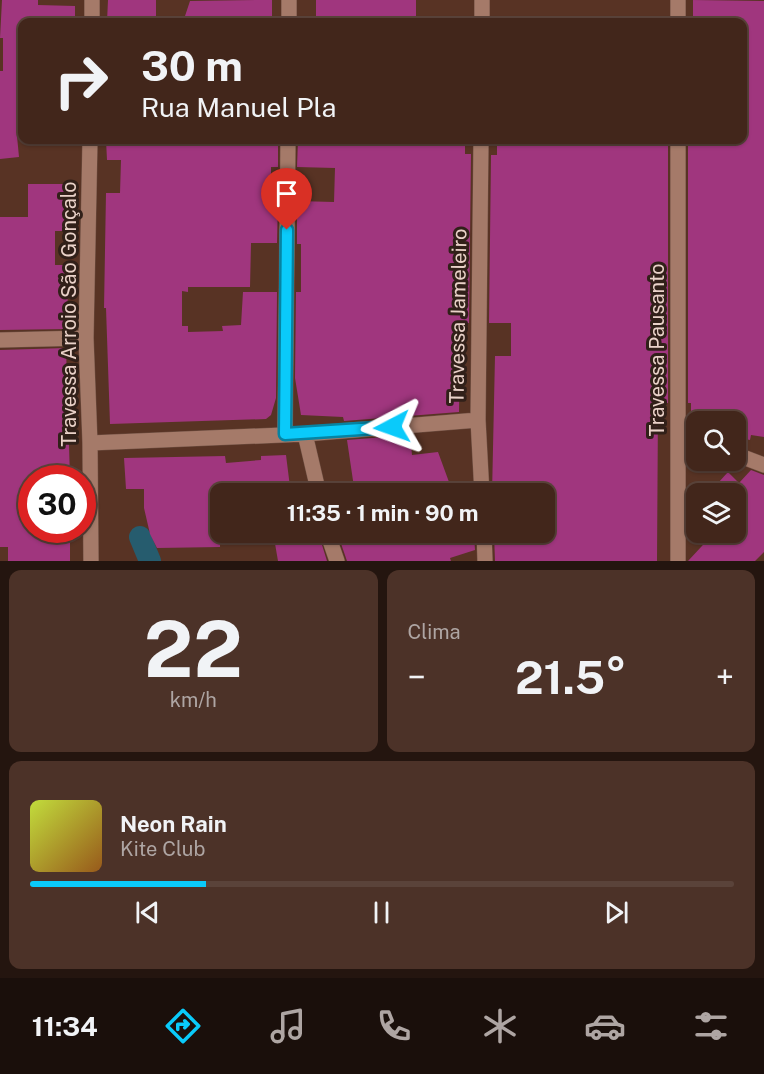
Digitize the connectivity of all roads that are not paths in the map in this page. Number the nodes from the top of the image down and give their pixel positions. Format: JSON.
{"nodes":[{"id":1,"x":92,"y":0,"type":"edge"},
{"id":2,"x":289,"y":0,"type":"edge"},
{"id":3,"x":482,"y":0,"type":"edge"},
{"id":4,"x":678,"y":0,"type":"edge"},
{"id":5,"x":92,"y":18,"type":"edge"},
{"id":6,"x":289,"y":18,"type":"edge"},
{"id":7,"x":482,"y":18,"type":"edge"},
{"id":8,"x":678,"y":18,"type":"edge"},
{"id":9,"x":90,"y":144,"type":"edge"},
{"id":10,"x":288,"y":144,"type":"edge"},
{"id":11,"x":481,"y":144,"type":"edge"},
{"id":12,"x":678,"y":144,"type":"edge"},
{"id":13,"x":86,"y":338,"type":"junction"},
{"id":14,"x":0,"y":340,"type":"edge"},
{"id":15,"x":478,"y":420,"type":"junction"},
{"id":16,"x":285,"y":434,"type":"junction"},
{"id":17,"x":305,"y":434,"type":"junction"},
{"id":18,"x":678,"y":436,"type":"junction"},
{"id":19,"x":686,"y":438,"type":"edge"},
{"id":20,"x":90,"y":443,"type":"junction"},
{"id":21,"x":746,"y":458,"type":"edge"},
{"id":22,"x":764,"y":465,"type":"edge"},
{"id":23,"x":316,"y":483,"type":"edge"},
{"id":24,"x":481,"y":483,"type":"edge"},
{"id":25,"x":331,"y":543,"type":"edge"},
{"id":26,"x":484,"y":543,"type":"edge"},
{"id":27,"x":91,"y":561,"type":"edge"},
{"id":28,"x":338,"y":561,"type":"edge"},
{"id":29,"x":485,"y":561,"type":"edge"},
{"id":30,"x":678,"y":561,"type":"edge"}],
"edges":[{"from":1,"to":5,"type":"street"},
{"from":2,"to":6,"type":"street"},
{"from":3,"to":7,"type":"street"},
{"from":4,"to":8,"type":"street"},
{"from":9,"to":13,"type":"street","name":"Travessa Arroio São Gonçalo"},
{"from":10,"to":16,"type":"street"},
{"from":11,"to":15,"type":"street","name":"Travessa Jameleiro"},
{"from":12,"to":18,"type":"street","name":"Travessa Pausanto"},
{"from":13,"to":14,"type":"street"},
{"from":13,"to":20,"type":"street","name":"Travessa Arroio São Gonçalo"},
{"from":15,"to":17,"type":"street"},
{"from":15,"to":24,"type":"street","name":"Travessa Jameleiro"},
{"from":16,"to":17,"type":"street"},
{"from":16,"to":20,"type":"street"},
{"from":17,"to":23,"type":"street"},
{"from":18,"to":19,"type":"street"},
{"from":18,"to":30,"type":"street","name":"Travessa Pausanto"},
{"from":20,"to":27,"type":"street","name":"Travessa Arroio São Gonçalo"},
{"from":21,"to":22,"type":"street"},
{"from":25,"to":28,"type":"street"},
{"from":26,"to":29,"type":"street"}]}
